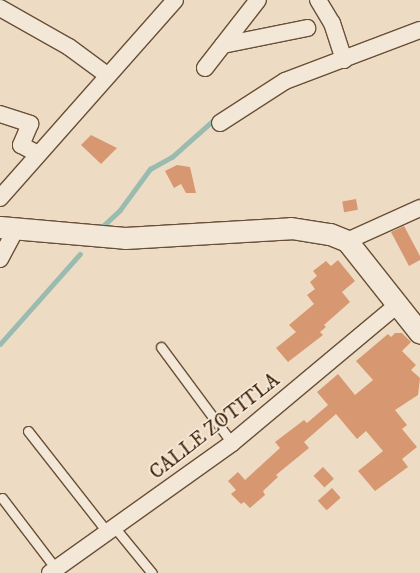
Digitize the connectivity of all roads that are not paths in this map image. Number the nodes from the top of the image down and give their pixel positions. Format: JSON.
{"nodes":[{"id":1,"x":175,"y":0,"type":"edge"},
{"id":2,"x":258,"y":0,"type":"edge"},
{"id":3,"x":318,"y":0,"type":"edge"},
{"id":4,"x":0,"y":8,"type":"edge"},
{"id":5,"x":307,"y":28,"type":"dead end"},
{"id":6,"x":420,"y":30,"type":"edge"},
{"id":7,"x":223,"y":45,"type":"junction"},
{"id":8,"x":344,"y":60,"type":"junction"},
{"id":9,"x":205,"y":68,"type":"dead end"},
{"id":10,"x":106,"y":75,"type":"junction"},
{"id":11,"x":0,"y":114,"type":"edge"},
{"id":12,"x":220,"y":123,"type":"dead end"},
{"id":13,"x":38,"y":154,"type":"junction"},
{"id":14,"x":0,"y":198,"type":"edge"},
{"id":15,"x":420,"y":208,"type":"edge"},
{"id":16,"x":8,"y":228,"type":"edge"},
{"id":17,"x":347,"y":241,"type":"junction"},
{"id":18,"x":0,"y":259,"type":"edge"},
{"id":19,"x":398,"y":304,"type":"junction"},
{"id":20,"x":420,"y":333,"type":"edge"},
{"id":21,"x":161,"y":347,"type":"dead end"},
{"id":22,"x":28,"y":431,"type":"dead end"},
{"id":23,"x":232,"y":443,"type":"junction"},
{"id":24,"x":2,"y":498,"type":"dead end"},
{"id":25,"x":112,"y":530,"type":"junction"},
{"id":26,"x":53,"y":571,"type":"edge"},
{"id":27,"x":152,"y":573,"type":"edge"}],
"edges":[{"from":1,"to":10,"type":"street"},
{"from":2,"to":7,"type":"street"},
{"from":3,"to":8,"type":"street"},
{"from":4,"to":10,"type":"street"},
{"from":5,"to":7,"type":"street"},
{"from":6,"to":8,"type":"street"},
{"from":7,"to":9,"type":"street"},
{"from":8,"to":12,"type":"street"},
{"from":10,"to":13,"type":"street"},
{"from":11,"to":13,"type":"street"},
{"from":13,"to":14,"type":"street"},
{"from":15,"to":17,"type":"street"},
{"from":16,"to":17,"type":"street"},
{"from":16,"to":18,"type":"street"},
{"from":17,"to":19,"type":"street"},
{"from":19,"to":20,"type":"street"},
{"from":19,"to":23,"type":"street","name":"CALLE ZOTITLA"},
{"from":21,"to":23,"type":"lane"},
{"from":22,"to":25,"type":"lane"},
{"from":23,"to":25,"type":"street","name":"CALLE ZOTITLA"},
{"from":24,"to":26,"type":"lane"},
{"from":25,"to":26,"type":"street","name":"CALLE ZOTITLA"},
{"from":25,"to":27,"type":"lane"}]}
